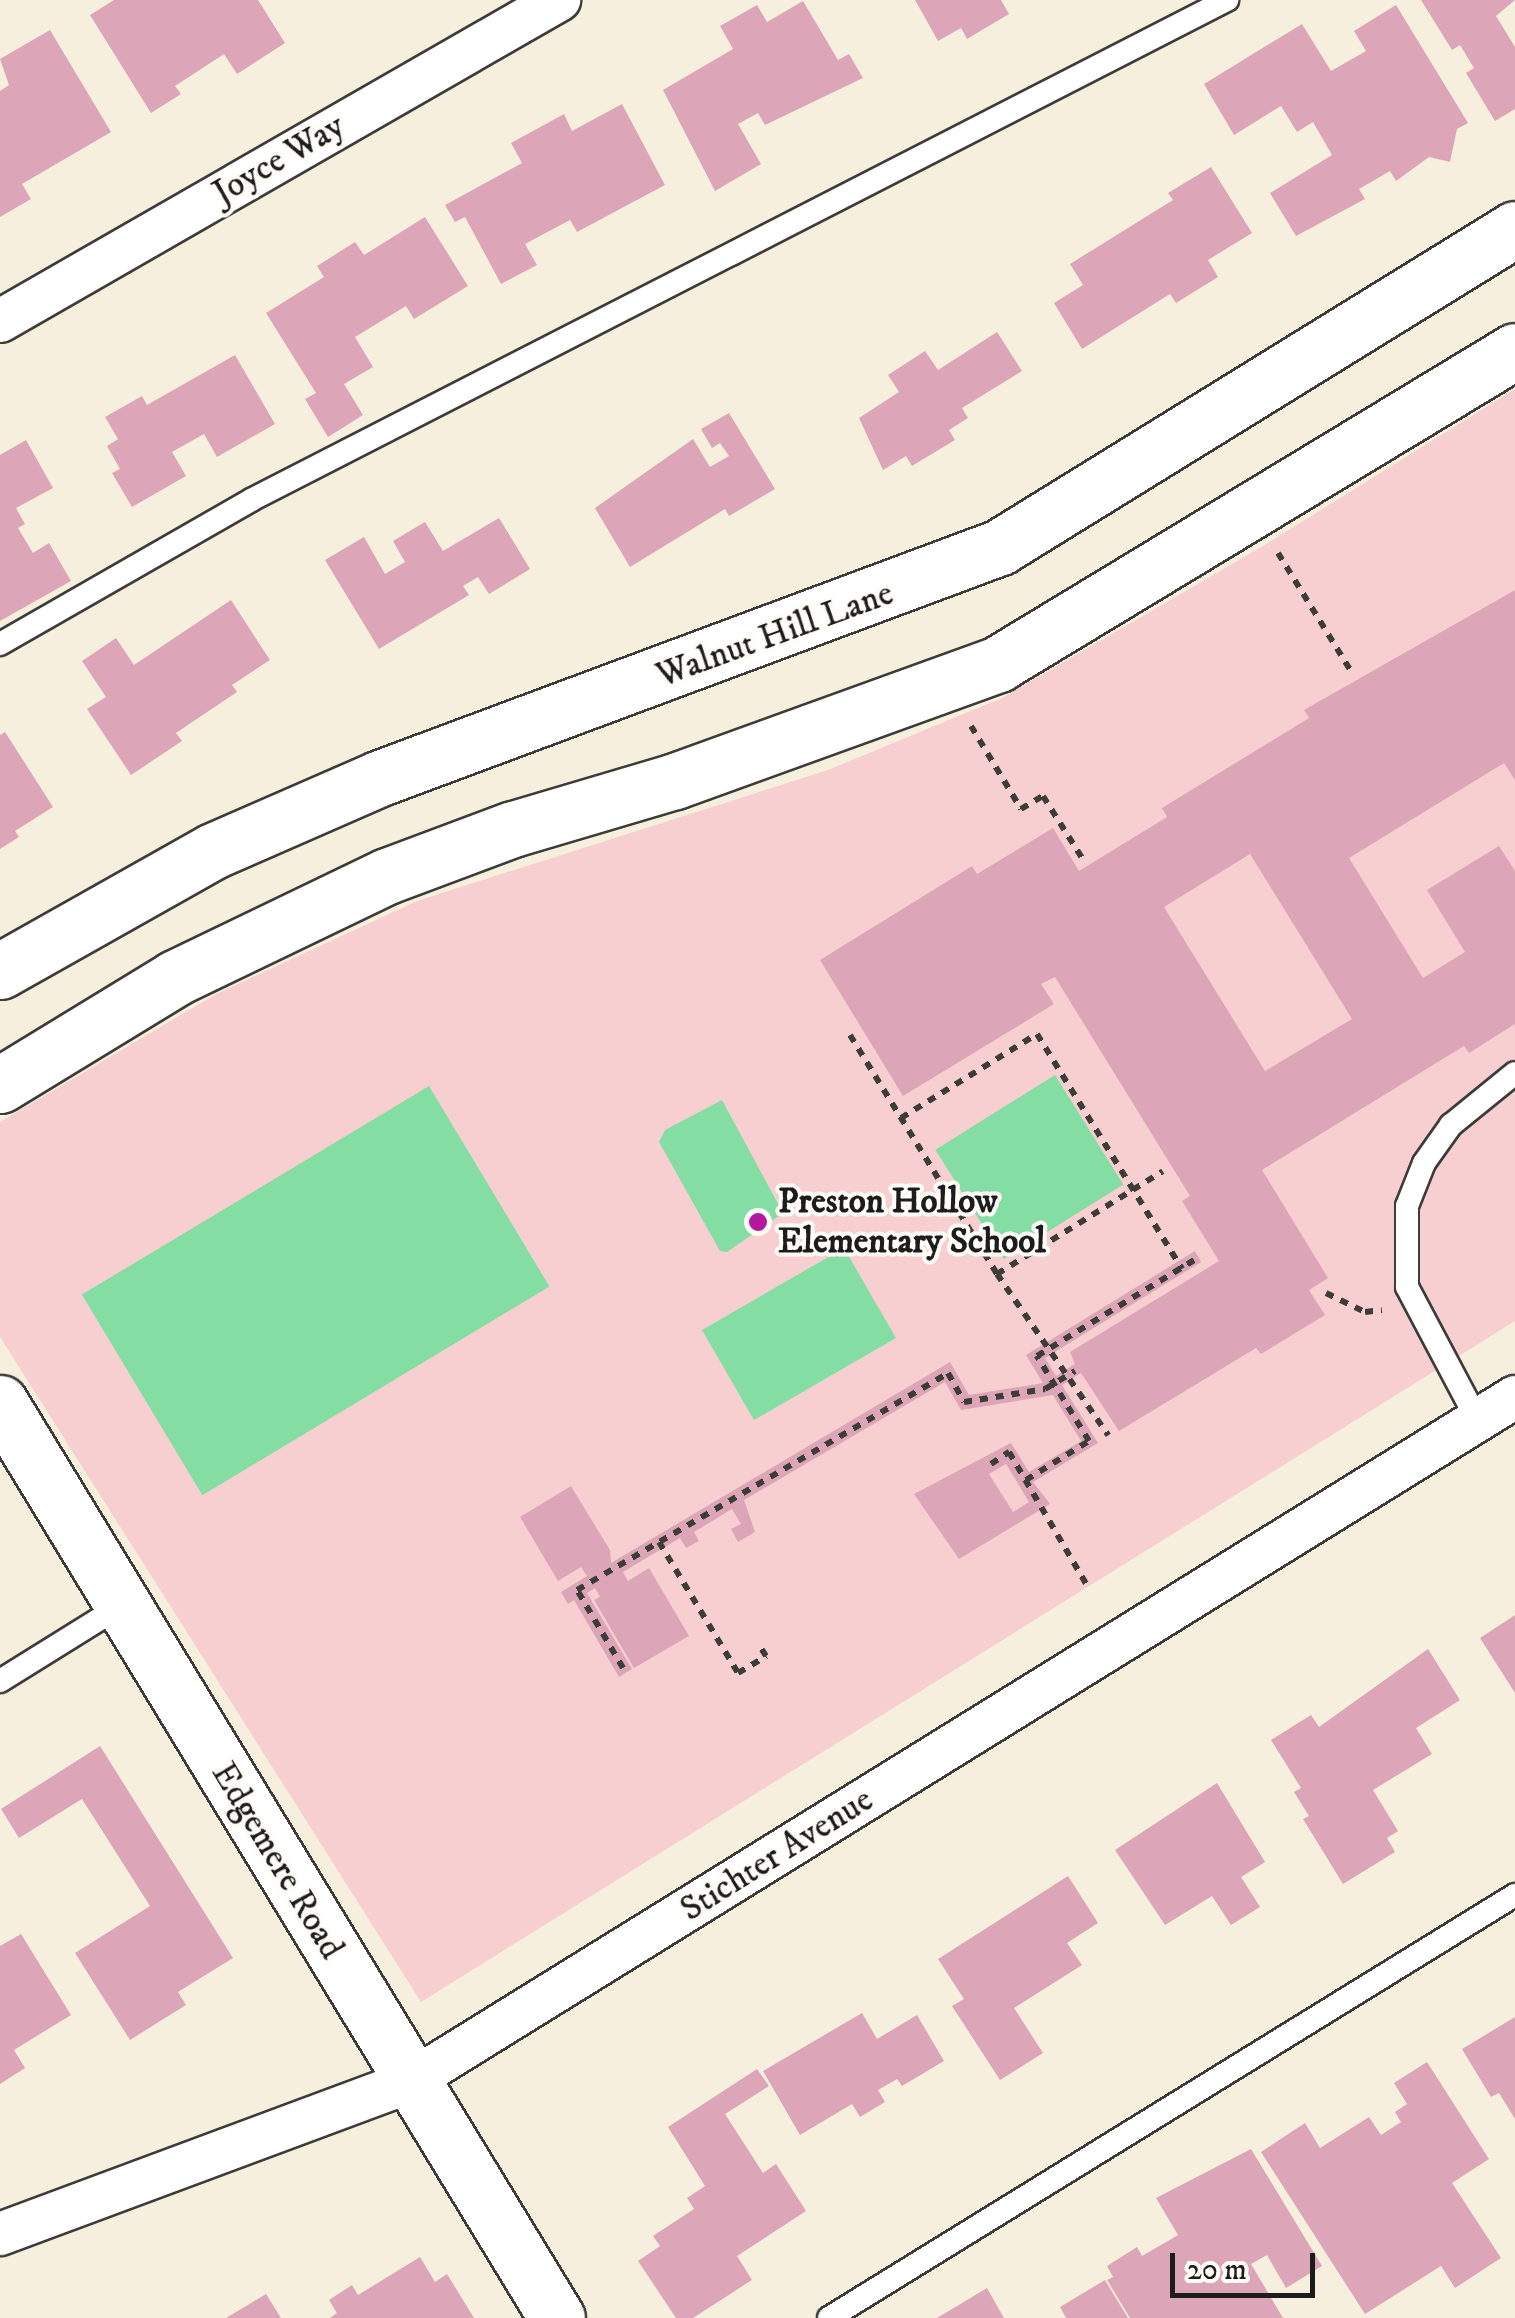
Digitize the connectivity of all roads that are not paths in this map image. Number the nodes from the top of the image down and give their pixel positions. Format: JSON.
{"nodes":[{"id":1,"x":558,"y":0,"type":"edge"},
{"id":2,"x":1228,"y":0,"type":"edge"},
{"id":3,"x":1515,"y":229,"type":"edge"},
{"id":4,"x":0,"y":321,"type":"edge"},
{"id":5,"x":1515,"y":350,"type":"edge"},
{"id":6,"x":0,"y":644,"type":"edge"},
{"id":7,"x":0,"y":971,"type":"edge"},
{"id":8,"x":1515,"y":1073,"type":"edge"},
{"id":9,"x":0,"y":1085,"type":"edge"},
{"id":10,"x":1515,"y":1398,"type":"edge"},
{"id":11,"x":0,"y":1402,"type":"edge"},
{"id":12,"x":1478,"y":1420,"type":"junction"},
{"id":13,"x":122,"y":1605,"type":"junction"},
{"id":14,"x":0,"y":1681,"type":"edge"},
{"id":15,"x":1515,"y":1895,"type":"edge"},
{"id":16,"x":410,"y":2082,"type":"junction"},
{"id":17,"x":0,"y":2234,"type":"edge"},
{"id":18,"x":557,"y":2318,"type":"edge"},
{"id":19,"x":829,"y":2318,"type":"edge"}],
"edges":[{"from":1,"to":4,"type":"street","name":"Joyce Way"},
{"from":2,"to":6,"type":"lane"},
{"from":3,"to":7,"type":"main road","name":"Walnut Hill Lane"},
{"from":5,"to":9,"type":"main road"},
{"from":8,"to":12,"type":"lane"},
{"from":10,"to":12,"type":"street","name":"Stichter Avenue"},
{"from":11,"to":13,"type":"main road","name":"Edgemere Road"},
{"from":12,"to":16,"type":"street","name":"Stichter Avenue"},
{"from":13,"to":14,"type":"lane"},
{"from":13,"to":16,"type":"main road","name":"Edgemere Road"},
{"from":15,"to":19,"type":"lane"},
{"from":16,"to":17,"type":"street","name":"Stichter Avenue"},
{"from":16,"to":18,"type":"main road","name":"Edgemere Road"}]}
